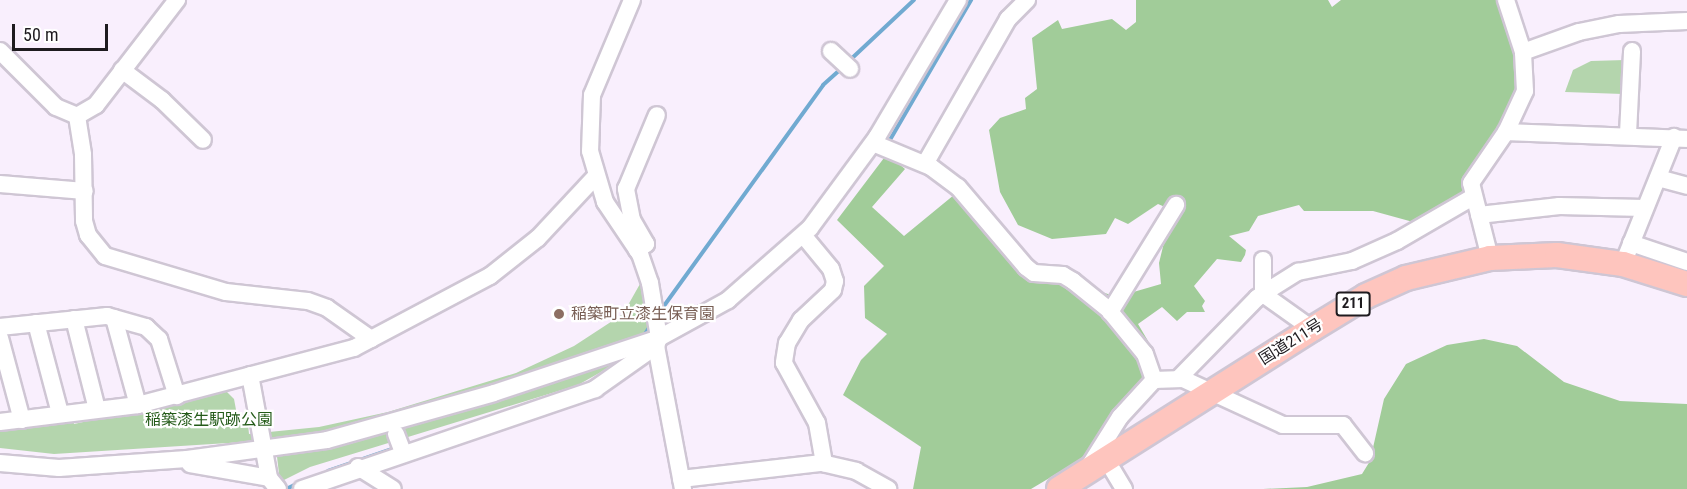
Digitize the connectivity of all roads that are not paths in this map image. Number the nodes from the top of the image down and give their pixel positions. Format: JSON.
{"nodes":[{"id":1,"x":177,"y":0,"type":"edge"},
{"id":2,"x":632,"y":0,"type":"edge"},
{"id":3,"x":958,"y":0,"type":"edge"},
{"id":4,"x":1027,"y":0,"type":"edge"},
{"id":5,"x":1506,"y":0,"type":"edge"},
{"id":6,"x":1687,"y":21,"type":"edge"},
{"id":7,"x":0,"y":51,"type":"edge"},
{"id":8,"x":831,"y":51,"type":"dead end"},
{"id":9,"x":1632,"y":51,"type":"dead end"},
{"id":10,"x":1523,"y":52,"type":"junction"},
{"id":11,"x":850,"y":69,"type":"dead end"},
{"id":12,"x":122,"y":70,"type":"junction"},
{"id":13,"x":657,"y":115,"type":"dead end"},
{"id":14,"x":77,"y":116,"type":"junction"},
{"id":15,"x":1506,"y":132,"type":"junction"},
{"id":16,"x":1628,"y":134,"type":"junction"},
{"id":17,"x":1681,"y":138,"type":"edge"},
{"id":18,"x":203,"y":140,"type":"dead end"},
{"id":19,"x":873,"y":142,"type":"junction"},
{"id":20,"x":925,"y":164,"type":"junction"},
{"id":21,"x":595,"y":177,"type":"junction"},
{"id":22,"x":1658,"y":178,"type":"junction"},
{"id":23,"x":0,"y":184,"type":"edge"},
{"id":24,"x":1687,"y":186,"type":"edge"},
{"id":25,"x":85,"y":191,"type":"junction"},
{"id":26,"x":1473,"y":197,"type":"junction"},
{"id":27,"x":1176,"y":206,"type":"dead end"},
{"id":28,"x":1644,"y":208,"type":"junction"},
{"id":29,"x":1479,"y":215,"type":"junction"},
{"id":30,"x":803,"y":235,"type":"junction"},
{"id":31,"x":637,"y":250,"type":"junction"},
{"id":32,"x":1627,"y":253,"type":"junction"},
{"id":33,"x":1490,"y":258,"type":"junction"},
{"id":34,"x":1263,"y":260,"type":"dead end"},
{"id":35,"x":1687,"y":262,"type":"edge"},
{"id":36,"x":1687,"y":284,"type":"edge"},
{"id":37,"x":1263,"y":294,"type":"junction"},
{"id":38,"x":1110,"y":312,"type":"junction"},
{"id":39,"x":114,"y":318,"type":"junction"},
{"id":40,"x":74,"y":319,"type":"junction"},
{"id":41,"x":36,"y":323,"type":"junction"},
{"id":42,"x":0,"y":327,"type":"edge"},
{"id":43,"x":1312,"y":328,"type":"junction"},
{"id":44,"x":0,"y":339,"type":"edge"},
{"id":45,"x":371,"y":339,"type":"junction"},
{"id":46,"x":657,"y":342,"type":"junction"},
{"id":47,"x":250,"y":375,"type":"junction"},
{"id":48,"x":1178,"y":379,"type":"junction"},
{"id":49,"x":1154,"y":380,"type":"junction"},
{"id":50,"x":1213,"y":391,"type":"junction"},
{"id":51,"x":177,"y":396,"type":"junction"},
{"id":52,"x":138,"y":405,"type":"junction"},
{"id":53,"x":97,"y":409,"type":"junction"},
{"id":54,"x":60,"y":413,"type":"junction"},
{"id":55,"x":22,"y":420,"type":"junction"},
{"id":56,"x":0,"y":422,"type":"edge"},
{"id":57,"x":263,"y":451,"type":"junction"},
{"id":58,"x":1365,"y":453,"type":"dead end"},
{"id":59,"x":173,"y":460,"type":"junction"},
{"id":60,"x":0,"y":463,"type":"edge"},
{"id":61,"x":824,"y":463,"type":"junction"},
{"id":62,"x":1096,"y":465,"type":"junction"},
{"id":63,"x":358,"y":467,"type":"junction"},
{"id":64,"x":682,"y":484,"type":"edge"},
{"id":65,"x":269,"y":485,"type":"edge"},
{"id":66,"x":302,"y":489,"type":"edge"},
{"id":67,"x":393,"y":489,"type":"edge"},
{"id":68,"x":888,"y":489,"type":"edge"},
{"id":69,"x":1059,"y":489,"type":"edge"},
{"id":70,"x":1124,"y":489,"type":"edge"}],
"edges":[{"from":1,"to":12,"type":"street"},
{"from":2,"to":21,"type":"street"},
{"from":3,"to":19,"type":"street"},
{"from":4,"to":20,"type":"street"},
{"from":5,"to":10,"type":"street"},
{"from":6,"to":10,"type":"street"},
{"from":7,"to":14,"type":"street"},
{"from":8,"to":11,"type":"street"},
{"from":9,"to":16,"type":"street"},
{"from":10,"to":15,"type":"street"},
{"from":12,"to":14,"type":"street"},
{"from":12,"to":18,"type":"street"},
{"from":13,"to":31,"type":"street"},
{"from":14,"to":25,"type":"street"},
{"from":15,"to":16,"type":"street"},
{"from":15,"to":26,"type":"street"},
{"from":16,"to":17,"type":"street"},
{"from":17,"to":22,"type":"street"},
{"from":19,"to":20,"type":"street"},
{"from":19,"to":30,"type":"street"},
{"from":20,"to":38,"type":"street"},
{"from":21,"to":31,"type":"street"},
{"from":21,"to":45,"type":"street"},
{"from":22,"to":24,"type":"street"},
{"from":22,"to":28,"type":"street"},
{"from":23,"to":25,"type":"street"},
{"from":25,"to":45,"type":"street"},
{"from":26,"to":29,"type":"street"},
{"from":26,"to":37,"type":"street"},
{"from":27,"to":38,"type":"street"},
{"from":28,"to":29,"type":"street"},
{"from":28,"to":32,"type":"street"},
{"from":29,"to":33,"type":"street"},
{"from":30,"to":46,"type":"street"},
{"from":30,"to":61,"type":"street"},
{"from":31,"to":46,"type":"street"},
{"from":32,"to":33,"type":"highway","name":"国道211号","number":"211"},
{"from":32,"to":35,"type":"street"},
{"from":32,"to":36,"type":"highway","name":"国道211号","number":"211"},
{"from":33,"to":43,"type":"highway","name":"国道211号","number":"211"},
{"from":34,"to":37,"type":"street"},
{"from":37,"to":43,"type":"street"},
{"from":37,"to":48,"type":"street"},
{"from":38,"to":49,"type":"street"},
{"from":39,"to":40,"type":"street"},
{"from":39,"to":51,"type":"street"},
{"from":39,"to":52,"type":"street"},
{"from":40,"to":41,"type":"street"},
{"from":40,"to":53,"type":"street"},
{"from":41,"to":42,"type":"street"},
{"from":41,"to":54,"type":"street"},
{"from":43,"to":50,"type":"highway","name":"国道211号","number":"211"},
{"from":44,"to":55,"type":"street"},
{"from":45,"to":47,"type":"street"},
{"from":46,"to":57,"type":"street"},
{"from":46,"to":63,"type":"street"},
{"from":46,"to":64,"type":"street"},
{"from":47,"to":51,"type":"street"},
{"from":47,"to":57,"type":"street"},
{"from":48,"to":49,"type":"street"},
{"from":48,"to":50,"type":"street"},
{"from":49,"to":62,"type":"street"},
{"from":50,"to":58,"type":"street"},
{"from":50,"to":62,"type":"highway","name":"国道211号","number":"211"},
{"from":51,"to":52,"type":"street"},
{"from":52,"to":53,"type":"street"},
{"from":53,"to":54,"type":"street"},
{"from":54,"to":55,"type":"street"},
{"from":55,"to":56,"type":"street"},
{"from":57,"to":59,"type":"street"},
{"from":57,"to":65,"type":"street"},
{"from":59,"to":60,"type":"street"},
{"from":59,"to":65,"type":"street"},
{"from":61,"to":64,"type":"street"},
{"from":61,"to":68,"type":"street"},
{"from":62,"to":69,"type":"highway","name":"国道211号","number":"211"},
{"from":62,"to":70,"type":"street"},
{"from":63,"to":66,"type":"street"},
{"from":63,"to":67,"type":"street"}]}
